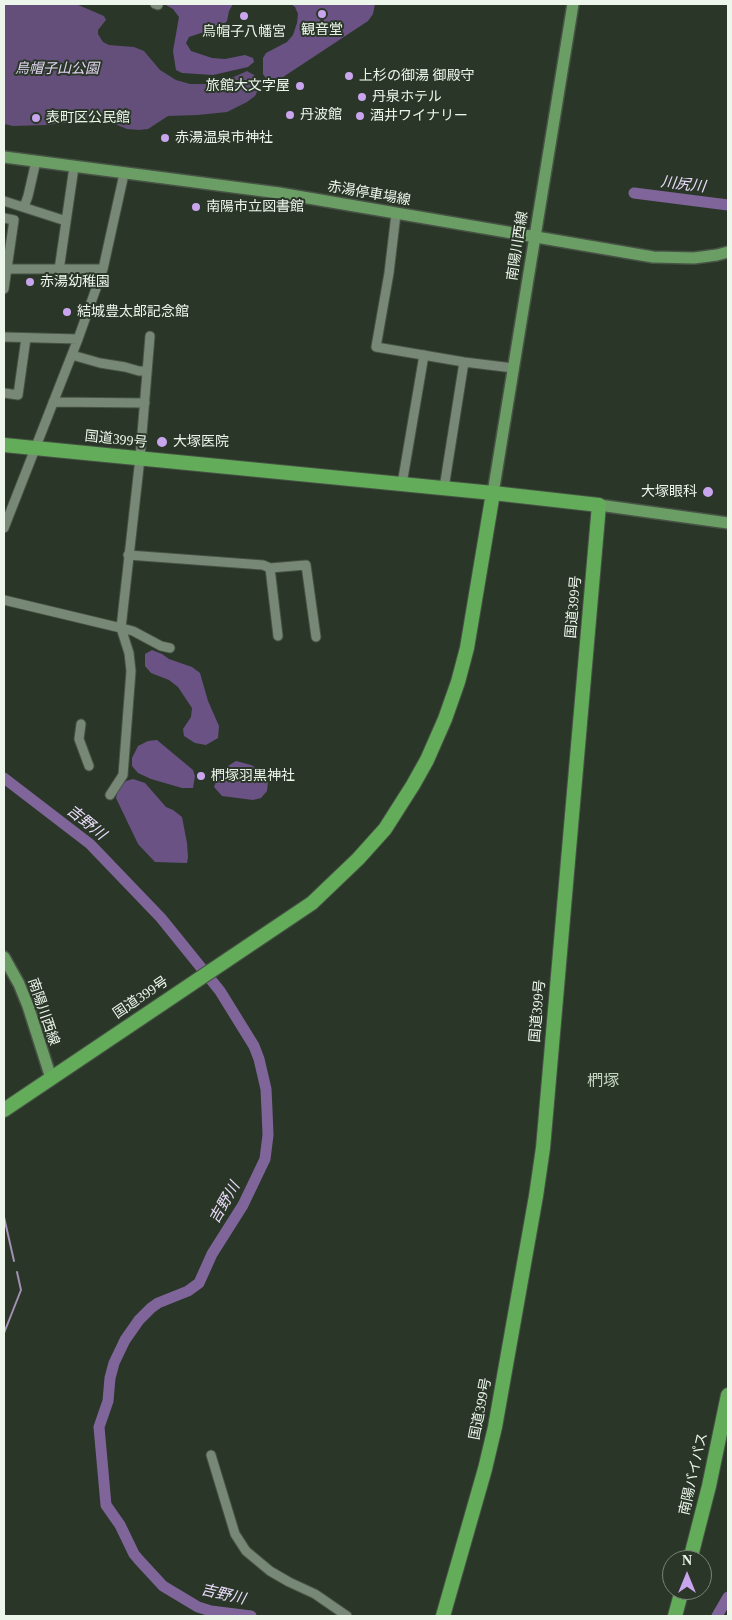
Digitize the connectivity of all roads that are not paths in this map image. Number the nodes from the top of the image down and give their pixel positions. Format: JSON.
{"nodes":[{"id":1,"x":572,"y":4,"type":"edge"},
{"id":2,"x":4,"y":157,"type":"edge"},
{"id":3,"x":36,"y":161,"type":"junction"},
{"id":4,"x":74,"y":167,"type":"junction"},
{"id":5,"x":124,"y":174,"type":"junction"},
{"id":6,"x":4,"y":200,"type":"edge"},
{"id":7,"x":24,"y":207,"type":"junction"},
{"id":8,"x":396,"y":214,"type":"junction"},
{"id":9,"x":4,"y":218,"type":"edge"},
{"id":10,"x":66,"y":221,"type":"junction"},
{"id":11,"x":534,"y":237,"type":"junction"},
{"id":12,"x":728,"y":252,"type":"edge"},
{"id":13,"x":5,"y":269,"type":"edge"},
{"id":14,"x":103,"y":269,"type":"junction"},
{"id":15,"x":59,"y":270,"type":"junction"},
{"id":16,"x":4,"y":289,"type":"edge"},
{"id":17,"x":150,"y":336,"type":"dead end"},
{"id":18,"x":4,"y":337,"type":"edge"},
{"id":19,"x":26,"y":338,"type":"junction"},
{"id":20,"x":78,"y":339,"type":"junction"},
{"id":21,"x":72,"y":355,"type":"junction"},
{"id":22,"x":424,"y":355,"type":"junction"},
{"id":23,"x":464,"y":362,"type":"junction"},
{"id":24,"x":513,"y":368,"type":"junction"},
{"id":25,"x":147,"y":371,"type":"junction"},
{"id":26,"x":4,"y":393,"type":"edge"},
{"id":27,"x":53,"y":402,"type":"junction"},
{"id":28,"x":145,"y":403,"type":"junction"},
{"id":29,"x":4,"y":445,"type":"edge"},
{"id":30,"x":34,"y":448,"type":"junction"},
{"id":31,"x":140,"y":458,"type":"junction"},
{"id":32,"x":402,"y":484,"type":"junction"},
{"id":33,"x":444,"y":488,"type":"junction"},
{"id":34,"x":493,"y":493,"type":"junction"},
{"id":35,"x":599,"y":505,"type":"junction"},
{"id":36,"x":728,"y":522,"type":"edge"},
{"id":37,"x":4,"y":528,"type":"edge"},
{"id":38,"x":128,"y":554,"type":"junction"},
{"id":39,"x":270,"y":568,"type":"junction"},
{"id":40,"x":4,"y":600,"type":"edge"},
{"id":41,"x":121,"y":628,"type":"junction"},
{"id":42,"x":278,"y":636,"type":"dead end"},
{"id":43,"x":316,"y":637,"type":"dead end"},
{"id":44,"x":170,"y":648,"type":"dead end"},
{"id":45,"x":82,"y":724,"type":"dead end"},
{"id":46,"x":89,"y":766,"type":"dead end"},
{"id":47,"x":110,"y":795,"type":"dead end"},
{"id":48,"x":4,"y":957,"type":"edge"},
{"id":49,"x":51,"y":1078,"type":"junction"},
{"id":50,"x":4,"y":1110,"type":"edge"},
{"id":51,"x":728,"y":1395,"type":"edge"},
{"id":52,"x":211,"y":1455,"type":"dead end"},
{"id":53,"x":693,"y":1550,"type":"edge"},
{"id":54,"x":679,"y":1600,"type":"edge"},
{"id":55,"x":347,"y":1616,"type":"edge"},
{"id":56,"x":443,"y":1616,"type":"edge"},
{"id":57,"x":675,"y":1616,"type":"edge"}],
"edges":[{"from":1,"to":11,"type":"main road","name":"南陽川西線"},
{"from":2,"to":3,"type":"main road","name":"赤湯停車場線"},
{"from":3,"to":4,"type":"main road","name":"赤湯停車場線"},
{"from":3,"to":7,"type":"street"},
{"from":4,"to":5,"type":"main road","name":"赤湯停車場線"},
{"from":4,"to":10,"type":"street"},
{"from":5,"to":8,"type":"main road","name":"赤湯停車場線"},
{"from":5,"to":14,"type":"street"},
{"from":6,"to":7,"type":"street"},
{"from":7,"to":10,"type":"street"},
{"from":8,"to":11,"type":"main road","name":"赤湯停車場線"},
{"from":8,"to":22,"type":"street"},
{"from":9,"to":13,"type":"street"},
{"from":10,"to":15,"type":"street"},
{"from":11,"to":12,"type":"main road","name":"赤湯停車場線"},
{"from":11,"to":24,"type":"main road","name":"南陽川西線"},
{"from":13,"to":15,"type":"street"},
{"from":13,"to":16,"type":"street"},
{"from":14,"to":15,"type":"street"},
{"from":14,"to":20,"type":"street"},
{"from":17,"to":25,"type":"street"},
{"from":18,"to":19,"type":"street"},
{"from":19,"to":20,"type":"street"},
{"from":19,"to":26,"type":"street"},
{"from":20,"to":21,"type":"street"},
{"from":21,"to":25,"type":"street"},
{"from":21,"to":27,"type":"street"},
{"from":22,"to":23,"type":"street"},
{"from":22,"to":32,"type":"street"},
{"from":23,"to":24,"type":"street"},
{"from":23,"to":33,"type":"street"},
{"from":24,"to":34,"type":"main road","name":"南陽川西線"},
{"from":25,"to":28,"type":"street"},
{"from":27,"to":28,"type":"street"},
{"from":27,"to":30,"type":"street"},
{"from":28,"to":31,"type":"street"},
{"from":29,"to":30,"type":"highway","name":"国道399号"},
{"from":30,"to":31,"type":"highway","name":"国道399号"},
{"from":30,"to":37,"type":"street"},
{"from":31,"to":32,"type":"highway","name":"国道399号"},
{"from":31,"to":38,"type":"street"},
{"from":32,"to":33,"type":"highway","name":"国道399号"},
{"from":33,"to":34,"type":"highway","name":"国道399号"},
{"from":34,"to":35,"type":"highway","name":"国道399号"},
{"from":34,"to":49,"type":"highway","name":"国道399号"},
{"from":35,"to":36,"type":"main road"},
{"from":35,"to":56,"type":"highway","name":"国道399号"},
{"from":38,"to":39,"type":"street"},
{"from":38,"to":41,"type":"street"},
{"from":39,"to":42,"type":"street"},
{"from":39,"to":43,"type":"street"},
{"from":40,"to":41,"type":"street"},
{"from":41,"to":44,"type":"street"},
{"from":41,"to":47,"type":"street"},
{"from":45,"to":46,"type":"street"},
{"from":48,"to":49,"type":"main road","name":"南陽川西線"},
{"from":49,"to":50,"type":"highway","name":"国道399号"},
{"from":51,"to":53,"type":"highway","name":"南陽バイパス"},
{"from":52,"to":55,"type":"street"},
{"from":54,"to":57,"type":"highway"}]}
